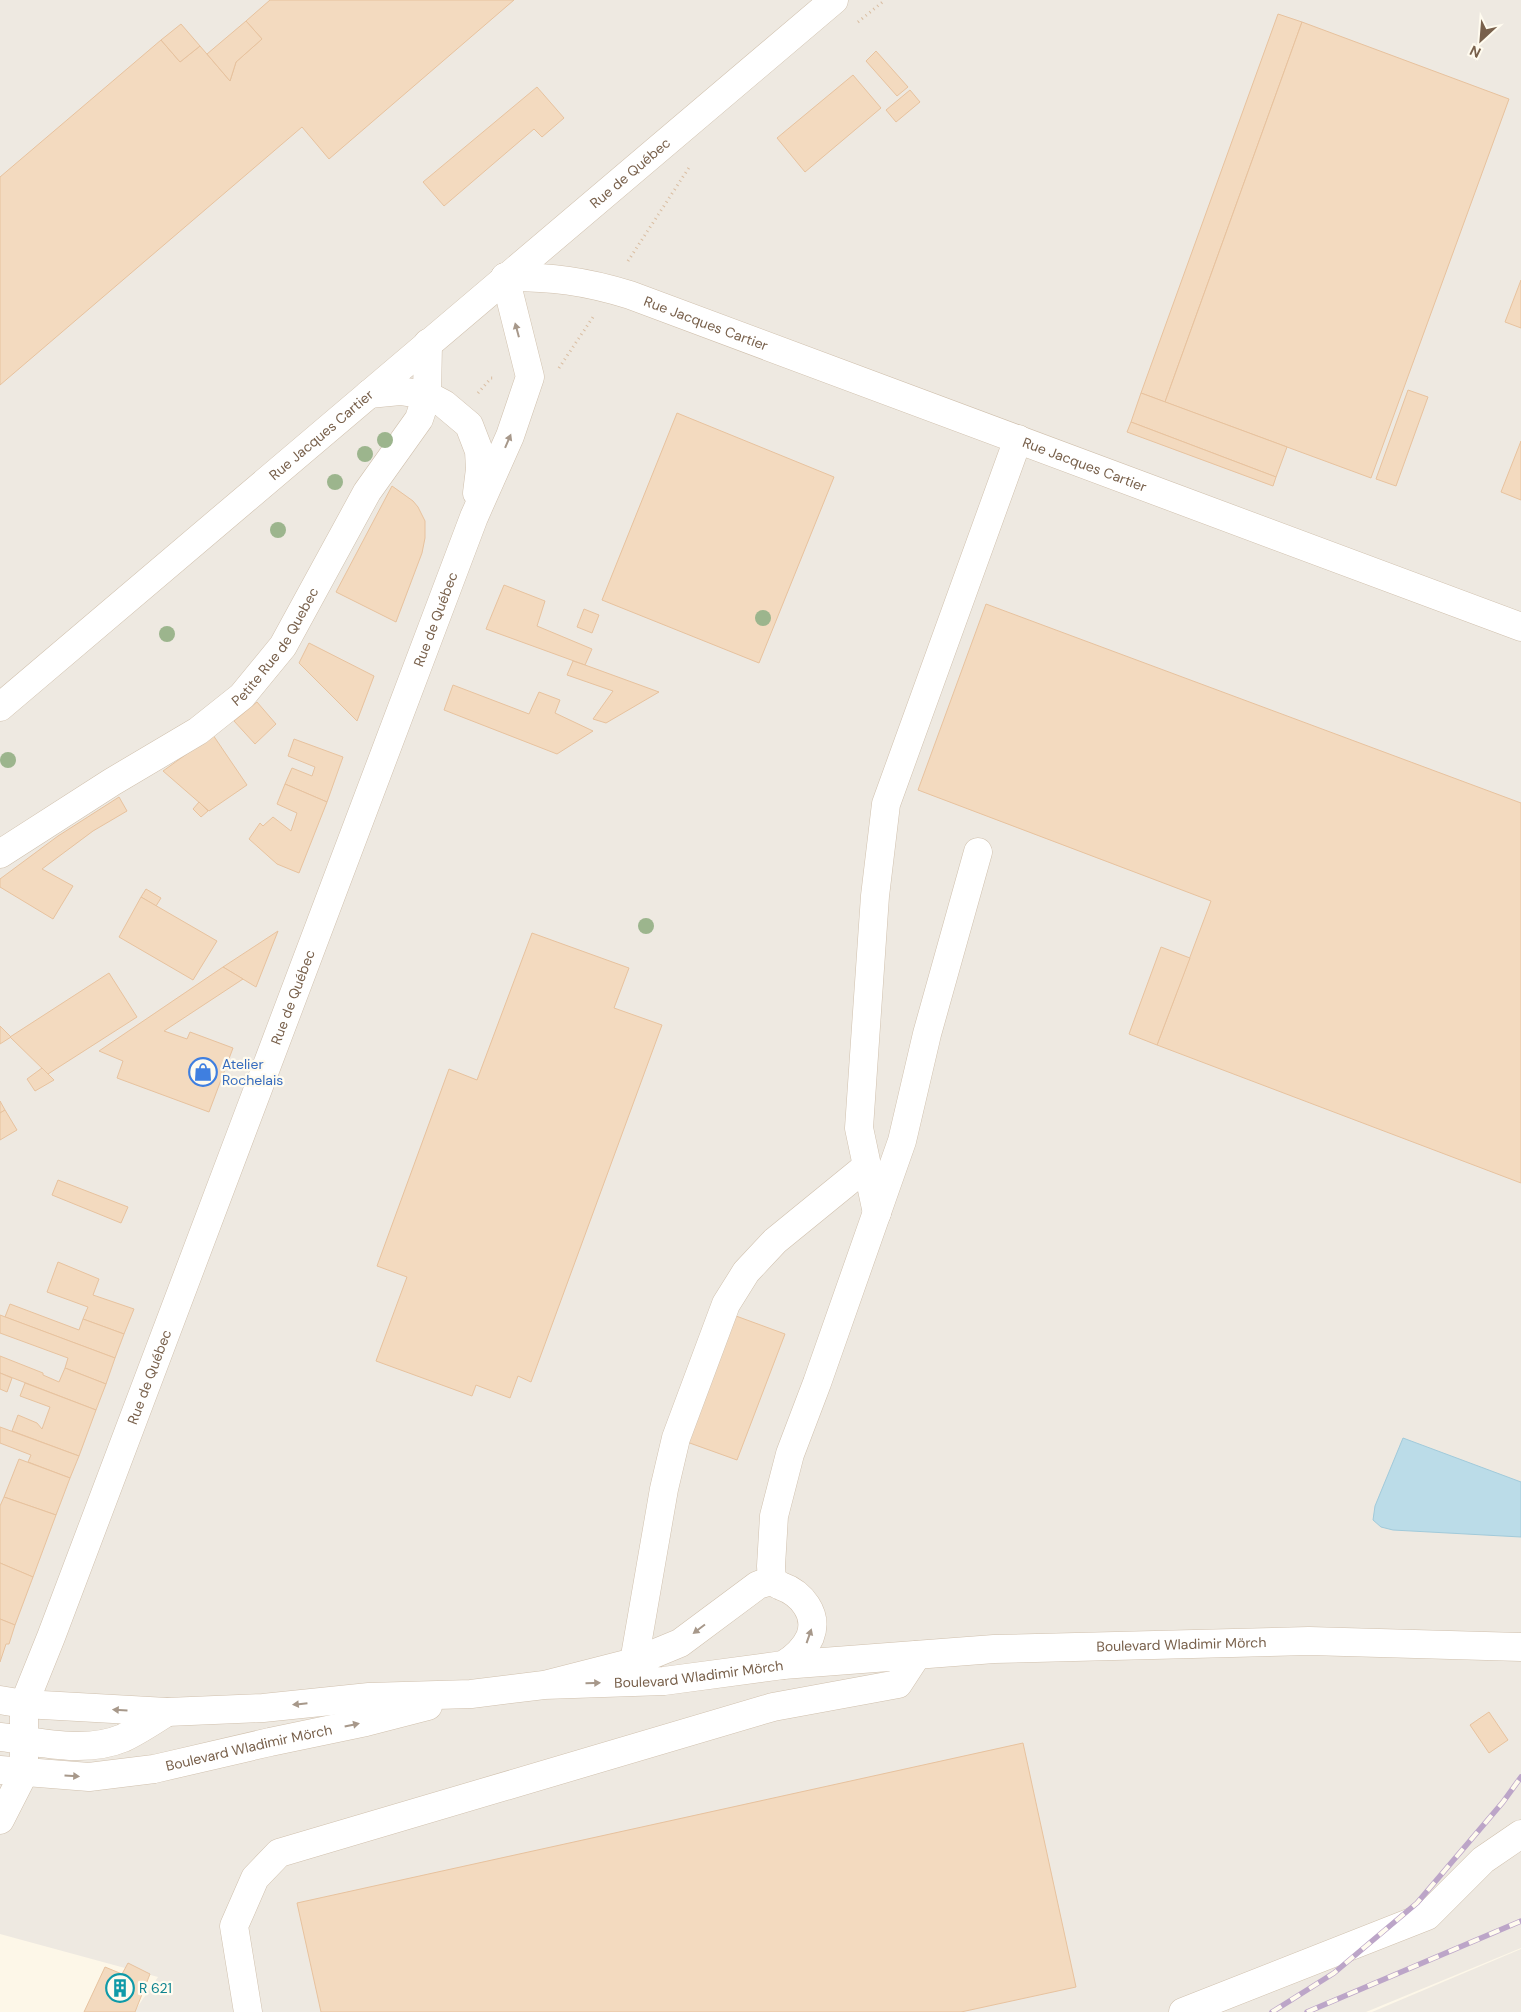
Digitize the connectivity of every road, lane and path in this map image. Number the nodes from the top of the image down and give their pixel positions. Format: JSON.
{"nodes":[{"id":1,"x":834,"y":0,"type":"edge"},
{"id":2,"x":885,"y":0,"type":"edge"},
{"id":3,"x":855,"y":25,"type":"dead end"},
{"id":4,"x":691,"y":164,"type":"dead end"},
{"id":5,"x":505,"y":277,"type":"junction"},
{"id":6,"x":610,"y":288,"type":"junction"},
{"id":7,"x":428,"y":343,"type":"junction"},
{"id":8,"x":530,"y":377,"type":"junction"},
{"id":9,"x":369,"y":394,"type":"junction"},
{"id":10,"x":428,"y":395,"type":"junction"},
{"id":11,"x":1018,"y":439,"type":"junction"},
{"id":12,"x":474,"y":517,"type":"junction"},
{"id":13,"x":1521,"y":627,"type":"edge"},
{"id":14,"x":0,"y":707,"type":"edge"},
{"id":15,"x":978,"y":852,"type":"dead end"},
{"id":16,"x":0,"y":854,"type":"edge"},
{"id":17,"x":867,"y":1166,"type":"junction"},
{"id":18,"x":877,"y":1212,"type":"junction"},
{"id":19,"x":772,"y":1582,"type":"junction"},
{"id":20,"x":1521,"y":1647,"type":"edge"},
{"id":21,"x":917,"y":1655,"type":"junction"},
{"id":22,"x":634,"y":1662,"type":"junction"},
{"id":23,"x":783,"y":1665,"type":"junction"},
{"id":24,"x":544,"y":1685,"type":"junction"},
{"id":25,"x":471,"y":1694,"type":"junction"},
{"id":26,"x":12,"y":1702,"type":"edge"},
{"id":27,"x":167,"y":1712,"type":"junction"},
{"id":28,"x":0,"y":1724,"type":"edge"},
{"id":29,"x":11,"y":1739,"type":"edge"},
{"id":30,"x":12,"y":1771,"type":"edge"},
{"id":31,"x":0,"y":1820,"type":"edge"},
{"id":32,"x":1521,"y":1834,"type":"edge"},
{"id":33,"x":248,"y":2012,"type":"edge"},
{"id":34,"x":1184,"y":2012,"type":"edge"}],
"edges":[{"from":1,"to":5,"type":"street","name":"Rue de Québec"},
{"from":2,"to":3,"type":"path"},
{"from":4,"to":6,"type":"path"},
{"from":5,"to":6,"type":"street","name":"Rue Jacques Cartier"},
{"from":5,"to":7,"type":"street","name":"Rue Jacques Cartier"},
{"from":8,"to":5,"type":"street","one_way":true},
{"from":6,"to":8,"type":"path"},
{"from":6,"to":11,"type":"street","name":"Rue Jacques Cartier"},
{"from":7,"to":9,"type":"street","name":"Rue Jacques Cartier"},
{"from":7,"to":10,"type":"street","name":"Petite Rue de Quebec"},
{"from":12,"to":8,"type":"street","name":"Rue de Québec","one_way":true},
{"from":9,"to":10,"type":"street"},
{"from":9,"to":14,"type":"street","name":"Rue Jacques Cartier"},
{"from":10,"to":12,"type":"street"},
{"from":10,"to":16,"type":"street","name":"Petite Rue de Quebec"},
{"from":11,"to":13,"type":"street","name":"Rue Jacques Cartier"},
{"from":11,"to":17,"type":"street"},
{"from":12,"to":26,"type":"street","name":"Rue de Québec"},
{"from":15,"to":18,"type":"street"},
{"from":17,"to":18,"type":"street"},
{"from":17,"to":22,"type":"street"},
{"from":18,"to":19,"type":"street"},
{"from":19,"to":22,"type":"street","name":"Boulevard Wladimir Mörch","one_way":true},
{"from":23,"to":19,"type":"street","name":"Boulevard Wladimir Mörch","one_way":true},
{"from":20,"to":21,"type":"street","name":"Boulevard Wladimir Mörch"},
{"from":21,"to":23,"type":"street","name":"Boulevard Wladimir Mörch"},
{"from":21,"to":33,"type":"street"},
{"from":22,"to":24,"type":"street","name":"Boulevard Wladimir Mörch"},
{"from":24,"to":23,"type":"street","name":"Boulevard Wladimir Mörch","one_way":true},
{"from":24,"to":25,"type":"street","name":"Boulevard Wladimir Mörch"},
{"from":25,"to":27,"type":"street","name":"Boulevard Wladimir Mörch","one_way":true},
{"from":30,"to":25,"type":"street","name":"Boulevard Wladimir Mörch","one_way":true},
{"from":27,"to":26,"type":"street","name":"Boulevard Wladimir Mörch","one_way":true},
{"from":26,"to":28,"type":"street","name":"Rue de Québec"},
{"from":26,"to":29,"type":"street","name":"Rue de Québec"},
{"from":27,"to":29,"type":"street"},
{"from":29,"to":30,"type":"street","name":"Rue de Québec"},
{"from":30,"to":31,"type":"street","name":"Rue de Québec"},
{"from":32,"to":34,"type":"street"}]}
